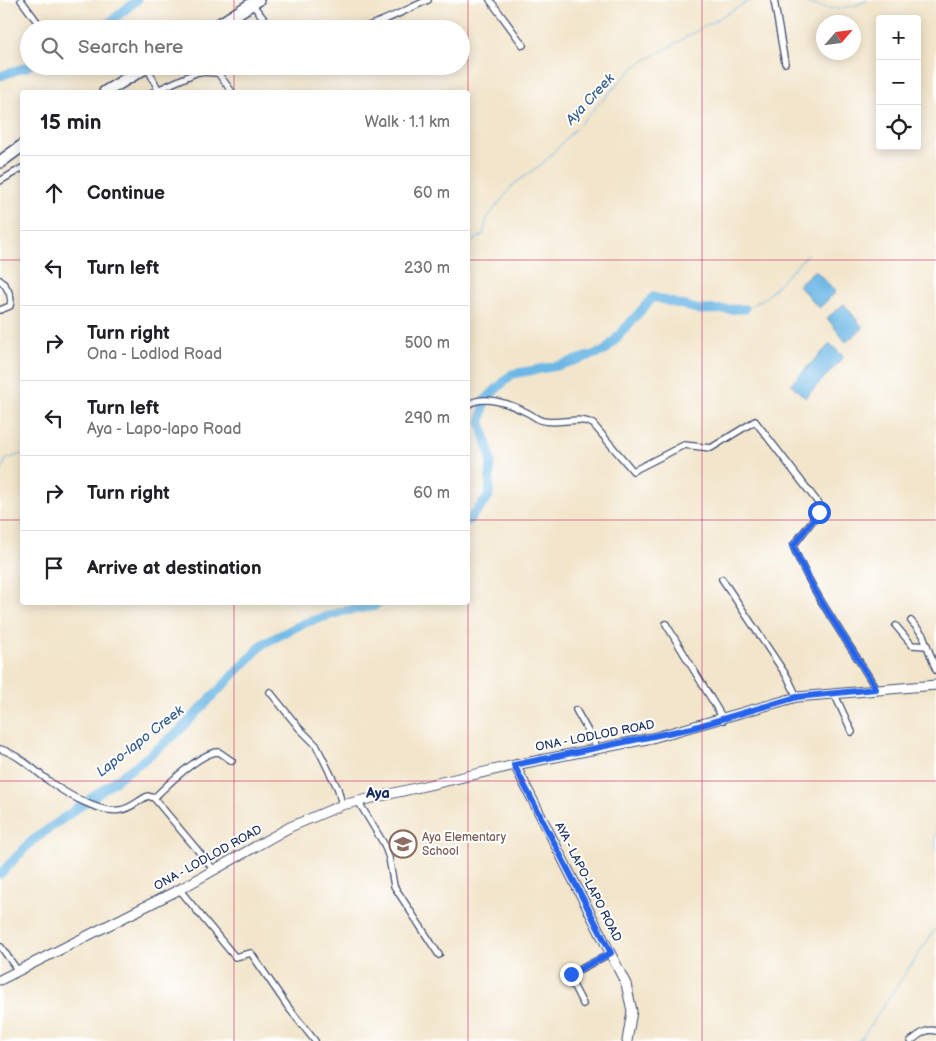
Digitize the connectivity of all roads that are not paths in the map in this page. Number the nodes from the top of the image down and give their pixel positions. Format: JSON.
{"nodes":[{"id":1,"x":21,"y":0,"type":"edge"},
{"id":2,"x":428,"y":0,"type":"edge"},
{"id":3,"x":490,"y":0,"type":"edge"},
{"id":4,"x":774,"y":0,"type":"edge"},
{"id":5,"x":255,"y":2,"type":"edge"},
{"id":6,"x":36,"y":20,"type":"edge"},
{"id":7,"x":226,"y":20,"type":"edge"},
{"id":8,"x":266,"y":20,"type":"edge"},
{"id":9,"x":381,"y":20,"type":"edge"},
{"id":10,"x":523,"y":45,"type":"dead end"},
{"id":11,"x":785,"y":64,"type":"dead end"},
{"id":12,"x":134,"y":75,"type":"edge"},
{"id":13,"x":151,"y":75,"type":"edge"},
{"id":14,"x":190,"y":75,"type":"edge"},
{"id":15,"x":219,"y":75,"type":"edge"},
{"id":16,"x":108,"y":90,"type":"edge"},
{"id":17,"x":156,"y":90,"type":"edge"},
{"id":18,"x":158,"y":90,"type":"edge"},
{"id":19,"x":231,"y":90,"type":"edge"},
{"id":20,"x":20,"y":147,"type":"edge"},
{"id":21,"x":0,"y":162,"type":"edge"},
{"id":22,"x":20,"y":169,"type":"edge"},
{"id":23,"x":0,"y":181,"type":"edge"},
{"id":24,"x":0,"y":280,"type":"edge"},
{"id":25,"x":0,"y":310,"type":"edge"},
{"id":26,"x":470,"y":404,"type":"edge"},
{"id":27,"x":722,"y":579,"type":"dead end"},
{"id":28,"x":911,"y":621,"type":"dead end"},
{"id":29,"x":666,"y":624,"type":"dead end"},
{"id":30,"x":896,"y":626,"type":"dead end"},
{"id":31,"x":927,"y":646,"type":"junction"},
{"id":32,"x":936,"y":670,"type":"edge"},
{"id":33,"x":936,"y":685,"type":"edge"},
{"id":34,"x":876,"y":689,"type":"junction"},
{"id":35,"x":270,"y":692,"type":"dead end"},
{"id":36,"x":834,"y":693,"type":"junction"},
{"id":37,"x":797,"y":697,"type":"junction"},
{"id":38,"x":576,"y":710,"type":"dead end"},
{"id":39,"x":724,"y":720,"type":"junction"},
{"id":40,"x":852,"y":732,"type":"dead end"},
{"id":41,"x":0,"y":749,"type":"edge"},
{"id":42,"x":598,"y":749,"type":"junction"},
{"id":43,"x":232,"y":761,"type":"dead end"},
{"id":44,"x":514,"y":765,"type":"junction"},
{"id":45,"x":154,"y":798,"type":"junction"},
{"id":46,"x":358,"y":801,"type":"junction"},
{"id":47,"x":342,"y":805,"type":"junction"},
{"id":48,"x":214,"y":870,"type":"junction"},
{"id":49,"x":179,"y":889,"type":"junction"},
{"id":50,"x":1,"y":947,"type":"edge"},
{"id":51,"x":611,"y":953,"type":"junction"},
{"id":52,"x":439,"y":955,"type":"dead end"},
{"id":53,"x":18,"y":971,"type":"junction"},
{"id":54,"x":0,"y":980,"type":"edge"},
{"id":55,"x":583,"y":1004,"type":"dead end"},
{"id":56,"x":936,"y":1031,"type":"edge"},
{"id":57,"x":315,"y":1041,"type":"edge"},
{"id":58,"x":627,"y":1041,"type":"edge"},
{"id":59,"x":911,"y":1041,"type":"edge"}],
"edges":[{"from":1,"to":6,"type":"street"},
{"from":2,"to":9,"type":"street"},
{"from":3,"to":10,"type":"street"},
{"from":4,"to":11,"type":"street"},
{"from":5,"to":7,"type":"highway"},
{"from":5,"to":8,"type":"street"},
{"from":12,"to":16,"type":"highway"},
{"from":13,"to":17,"type":"street"},
{"from":14,"to":18,"type":"street"},
{"from":15,"to":19,"type":"street"},
{"from":20,"to":21,"type":"highway"},
{"from":22,"to":23,"type":"street"},
{"from":24,"to":25,"type":"street"},
{"from":26,"to":34,"type":"street"},
{"from":27,"to":37,"type":"street"},
{"from":28,"to":31,"type":"street"},
{"from":29,"to":39,"type":"street"},
{"from":30,"to":31,"type":"street"},
{"from":31,"to":32,"type":"street"},
{"from":33,"to":34,"type":"main road","name":"ONA - LODLOD ROAD"},
{"from":34,"to":36,"type":"main road","name":"ONA - LODLOD ROAD"},
{"from":35,"to":47,"type":"street"},
{"from":36,"to":37,"type":"main road","name":"ONA - LODLOD ROAD"},
{"from":36,"to":40,"type":"street"},
{"from":37,"to":39,"type":"main road","name":"ONA - LODLOD ROAD"},
{"from":38,"to":42,"type":"street"},
{"from":39,"to":42,"type":"main road","name":"ONA - LODLOD ROAD"},
{"from":41,"to":45,"type":"street"},
{"from":42,"to":44,"type":"main road","name":"ONA - LODLOD ROAD"},
{"from":43,"to":45,"type":"street"},
{"from":44,"to":46,"type":"main road","name":"ONA - LODLOD ROAD"},
{"from":44,"to":51,"type":"main road","name":"AYA - LAPO-LAPO ROAD"},
{"from":45,"to":48,"type":"street"},
{"from":46,"to":47,"type":"main road","name":"ONA - LODLOD ROAD"},
{"from":46,"to":52,"type":"street"},
{"from":47,"to":48,"type":"main road","name":"ONA - LODLOD ROAD"},
{"from":48,"to":49,"type":"main road","name":"ONA - LODLOD ROAD"},
{"from":49,"to":53,"type":"main road","name":"ONA - LODLOD ROAD"},
{"from":49,"to":57,"type":"street"},
{"from":50,"to":53,"type":"street"},
{"from":51,"to":55,"type":"street"},
{"from":51,"to":58,"type":"main road","name":"AYA - LAPO-LAPO ROAD"},
{"from":53,"to":54,"type":"main road","name":"ONA - LODLOD ROAD"},
{"from":56,"to":59,"type":"street"}]}
